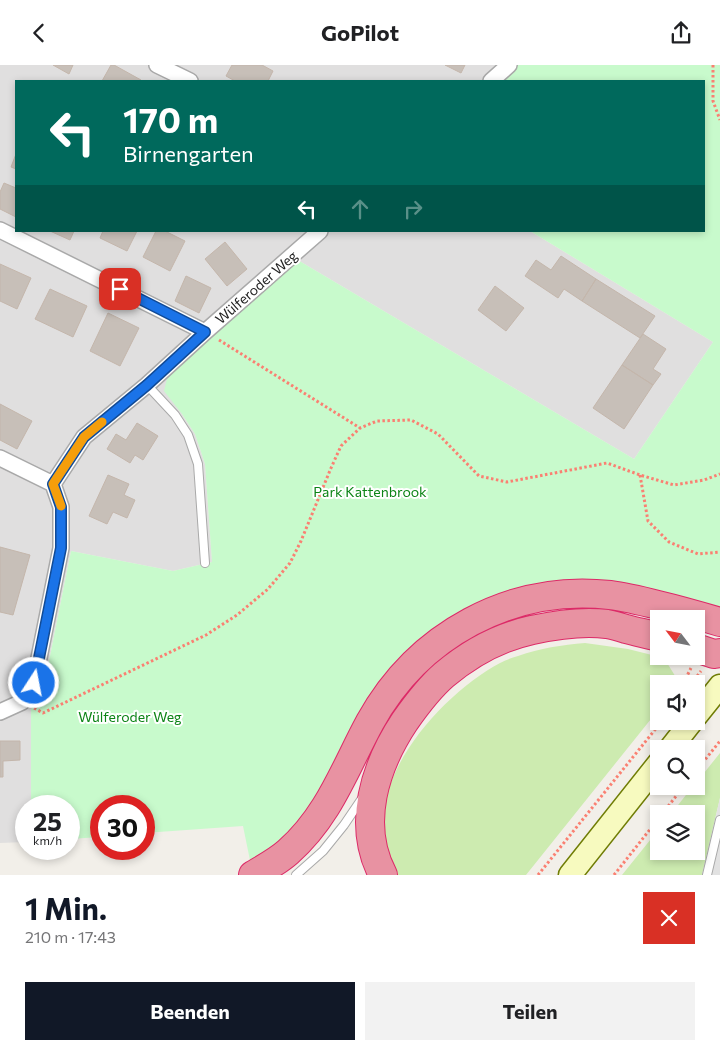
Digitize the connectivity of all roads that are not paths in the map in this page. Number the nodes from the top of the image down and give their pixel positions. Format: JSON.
{"nodes":[{"id":1,"x":157,"y":65,"type":"edge"},
{"id":2,"x":509,"y":65,"type":"edge"},
{"id":3,"x":188,"y":80,"type":"edge"},
{"id":4,"x":492,"y":80,"type":"edge"},
{"id":5,"x":0,"y":230,"type":"edge"},
{"id":6,"x":319,"y":232,"type":"edge"},
{"id":7,"x":205,"y":332,"type":"junction"},
{"id":8,"x":147,"y":385,"type":"junction"},
{"id":9,"x":0,"y":458,"type":"edge"},
{"id":10,"x":53,"y":484,"type":"junction"},
{"id":11,"x":205,"y":563,"type":"dead end"},
{"id":12,"x":720,"y":622,"type":"edge"},
{"id":13,"x":650,"y":635,"type":"edge"},
{"id":14,"x":705,"y":651,"type":"edge"},
{"id":15,"x":720,"y":653,"type":"edge"},
{"id":16,"x":720,"y":686,"type":"edge"},
{"id":17,"x":705,"y":705,"type":"edge"},
{"id":18,"x":0,"y":711,"type":"edge"},
{"id":19,"x":685,"y":730,"type":"edge"},
{"id":20,"x":677,"y":740,"type":"edge"},
{"id":21,"x":378,"y":774,"type":"junction"},
{"id":22,"x":650,"y":774,"type":"edge"},
{"id":23,"x":720,"y":820,"type":"edge"},
{"id":24,"x":253,"y":875,"type":"edge"},
{"id":25,"x":296,"y":875,"type":"edge"},
{"id":26,"x":383,"y":875,"type":"edge"},
{"id":27,"x":570,"y":875,"type":"edge"},
{"id":28,"x":707,"y":875,"type":"edge"}],
"edges":[{"from":1,"to":3,"type":"street"},
{"from":2,"to":4,"type":"street"},
{"from":5,"to":7,"type":"street"},
{"from":6,"to":7,"type":"street","name":"Wülferoder Weg"},
{"from":7,"to":8,"type":"street","name":"Wülferoder Weg"},
{"from":8,"to":10,"type":"street","name":"Wülferoder Weg"},
{"from":8,"to":11,"type":"lane"},
{"from":9,"to":10,"type":"street"},
{"from":10,"to":18,"type":"street"},
{"from":12,"to":24,"type":"highway"},
{"from":13,"to":21,"type":"highway"},
{"from":14,"to":15,"type":"highway"},
{"from":16,"to":17,"type":"main road"},
{"from":19,"to":20,"type":"main road"},
{"from":21,"to":25,"type":"lane"},
{"from":21,"to":26,"type":"highway"},
{"from":22,"to":27,"type":"main road"},
{"from":23,"to":28,"type":"lane"}]}
